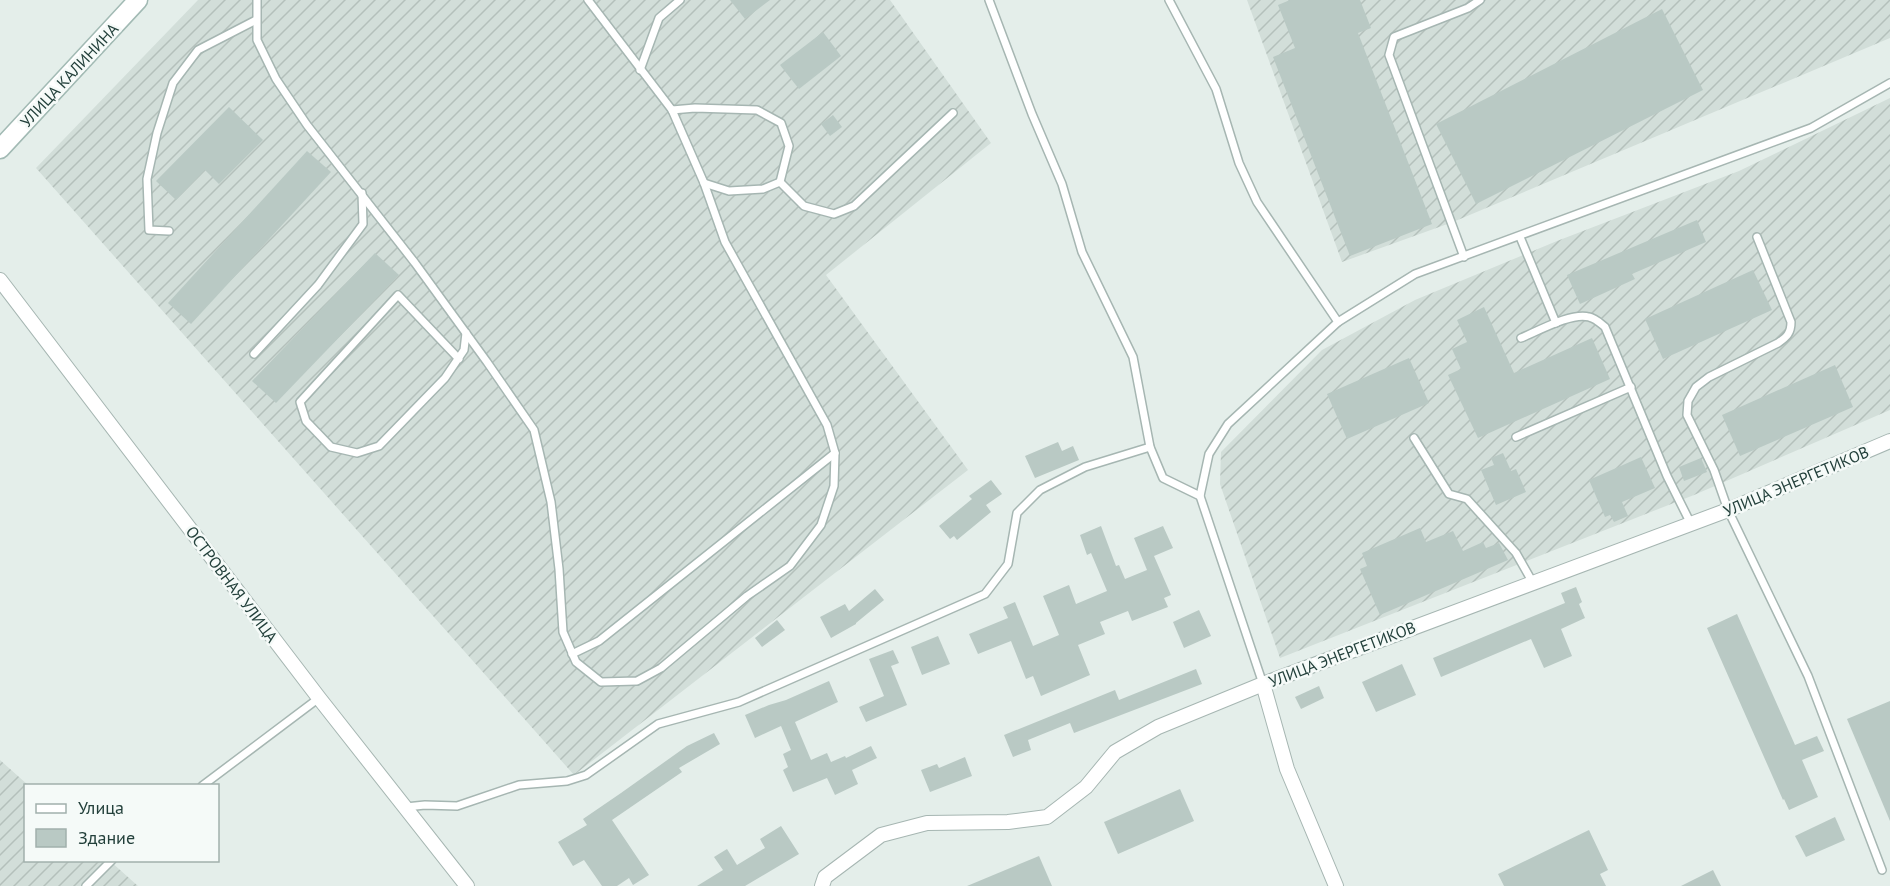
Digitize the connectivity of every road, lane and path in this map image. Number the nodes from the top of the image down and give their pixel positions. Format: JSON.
{"nodes":[{"id":1,"x":138,"y":0,"type":"edge"},
{"id":2,"x":257,"y":0,"type":"edge"},
{"id":3,"x":588,"y":0,"type":"edge"},
{"id":4,"x":680,"y":0,"type":"edge"},
{"id":5,"x":989,"y":0,"type":"edge"},
{"id":6,"x":1169,"y":0,"type":"edge"},
{"id":7,"x":1480,"y":0,"type":"edge"},
{"id":8,"x":256,"y":20,"type":"junction"},
{"id":9,"x":640,"y":70,"type":"junction"},
{"id":10,"x":1890,"y":83,"type":"edge"},
{"id":11,"x":672,"y":110,"type":"junction"},
{"id":12,"x":953,"y":113,"type":"dead end"},
{"id":13,"x":0,"y":150,"type":"edge"},
{"id":14,"x":780,"y":182,"type":"junction"},
{"id":15,"x":704,"y":183,"type":"junction"},
{"id":16,"x":362,"y":193,"type":"junction"},
{"id":17,"x":169,"y":231,"type":"dead end"},
{"id":18,"x":1520,"y":237,"type":"junction"},
{"id":19,"x":1757,"y":237,"type":"dead end"},
{"id":20,"x":1464,"y":257,"type":"junction"},
{"id":21,"x":0,"y":280,"type":"edge"},
{"id":22,"x":1338,"y":322,"type":"junction"},
{"id":23,"x":1556,"y":323,"type":"junction"},
{"id":24,"x":466,"y":333,"type":"junction"},
{"id":25,"x":1521,"y":338,"type":"dead end"},
{"id":26,"x":254,"y":354,"type":"dead end"},
{"id":27,"x":459,"y":359,"type":"junction"},
{"id":28,"x":1631,"y":387,"type":"junction"},
{"id":29,"x":1516,"y":437,"type":"dead end"},
{"id":30,"x":1414,"y":438,"type":"dead end"},
{"id":31,"x":1890,"y":441,"type":"edge"},
{"id":32,"x":1150,"y":447,"type":"junction"},
{"id":33,"x":835,"y":453,"type":"junction"},
{"id":34,"x":1200,"y":496,"type":"junction"},
{"id":35,"x":1728,"y":510,"type":"junction"},
{"id":36,"x":1691,"y":524,"type":"junction"},
{"id":37,"x":1533,"y":583,"type":"junction"},
{"id":38,"x":572,"y":654,"type":"junction"},
{"id":39,"x":1263,"y":684,"type":"junction"},
{"id":40,"x":319,"y":698,"type":"junction"},
{"id":41,"x":205,"y":784,"type":"edge"},
{"id":42,"x":406,"y":807,"type":"junction"},
{"id":43,"x":111,"y":862,"type":"edge"},
{"id":44,"x":1882,"y":870,"type":"dead end"},
{"id":45,"x":86,"y":886,"type":"edge"},
{"id":46,"x":467,"y":886,"type":"edge"},
{"id":47,"x":822,"y":886,"type":"edge"},
{"id":48,"x":1335,"y":886,"type":"edge"}],
"edges":[{"from":1,"to":13,"type":"main road","name":"УЛИЦА КАЛИНИНА"},
{"from":2,"to":8,"type":"lane"},
{"from":3,"to":9,"type":"lane"},
{"from":4,"to":9,"type":"lane"},
{"from":5,"to":32,"type":"lane"},
{"from":6,"to":22,"type":"lane"},
{"from":7,"to":20,"type":"lane"},
{"from":8,"to":16,"type":"lane"},
{"from":8,"to":17,"type":"lane"},
{"from":9,"to":11,"type":"lane"},
{"from":10,"to":18,"type":"lane"},
{"from":11,"to":14,"type":"lane"},
{"from":11,"to":15,"type":"lane"},
{"from":12,"to":14,"type":"lane"},
{"from":14,"to":15,"type":"lane"},
{"from":15,"to":33,"type":"lane"},
{"from":16,"to":24,"type":"lane"},
{"from":16,"to":26,"type":"lane"},
{"from":18,"to":20,"type":"lane"},
{"from":18,"to":23,"type":"lane"},
{"from":19,"to":35,"type":"lane"},
{"from":20,"to":22,"type":"lane"},
{"from":21,"to":40,"type":"street","name":"ОСТРОВНАЯ УЛИЦА"},
{"from":22,"to":34,"type":"lane"},
{"from":23,"to":25,"type":"lane"},
{"from":23,"to":28,"type":"lane"},
{"from":24,"to":27,"type":"lane"},
{"from":24,"to":38,"type":"lane"},
{"from":27,"to":27,"type":"lane"},
{"from":28,"to":29,"type":"lane"},
{"from":28,"to":36,"type":"lane"},
{"from":30,"to":37,"type":"lane"},
{"from":31,"to":35,"type":"street","name":"УЛИЦА ЭНЕРГЕТИКОВ"},
{"from":32,"to":34,"type":"lane"},
{"from":32,"to":42,"type":"lane"},
{"from":33,"to":38,"type":"lane"},
{"from":33,"to":38,"type":"lane"},
{"from":34,"to":39,"type":"lane"},
{"from":35,"to":36,"type":"street","name":"УЛИЦА ЭНЕРГЕТИКОВ"},
{"from":35,"to":44,"type":"lane"},
{"from":36,"to":37,"type":"street","name":"УЛИЦА ЭНЕРГЕТИКОВ"},
{"from":37,"to":39,"type":"street","name":"УЛИЦА ЭНЕРГЕТИКОВ"},
{"from":39,"to":47,"type":"street","name":"УЛИЦА ЭНЕРГЕТИКОВ"},
{"from":39,"to":48,"type":"street"},
{"from":40,"to":41,"type":"lane"},
{"from":40,"to":42,"type":"street","name":"ОСТРОВНАЯ УЛИЦА"},
{"from":42,"to":46,"type":"street","name":"ОСТРОВНАЯ УЛИЦА"},
{"from":43,"to":45,"type":"lane"}]}
